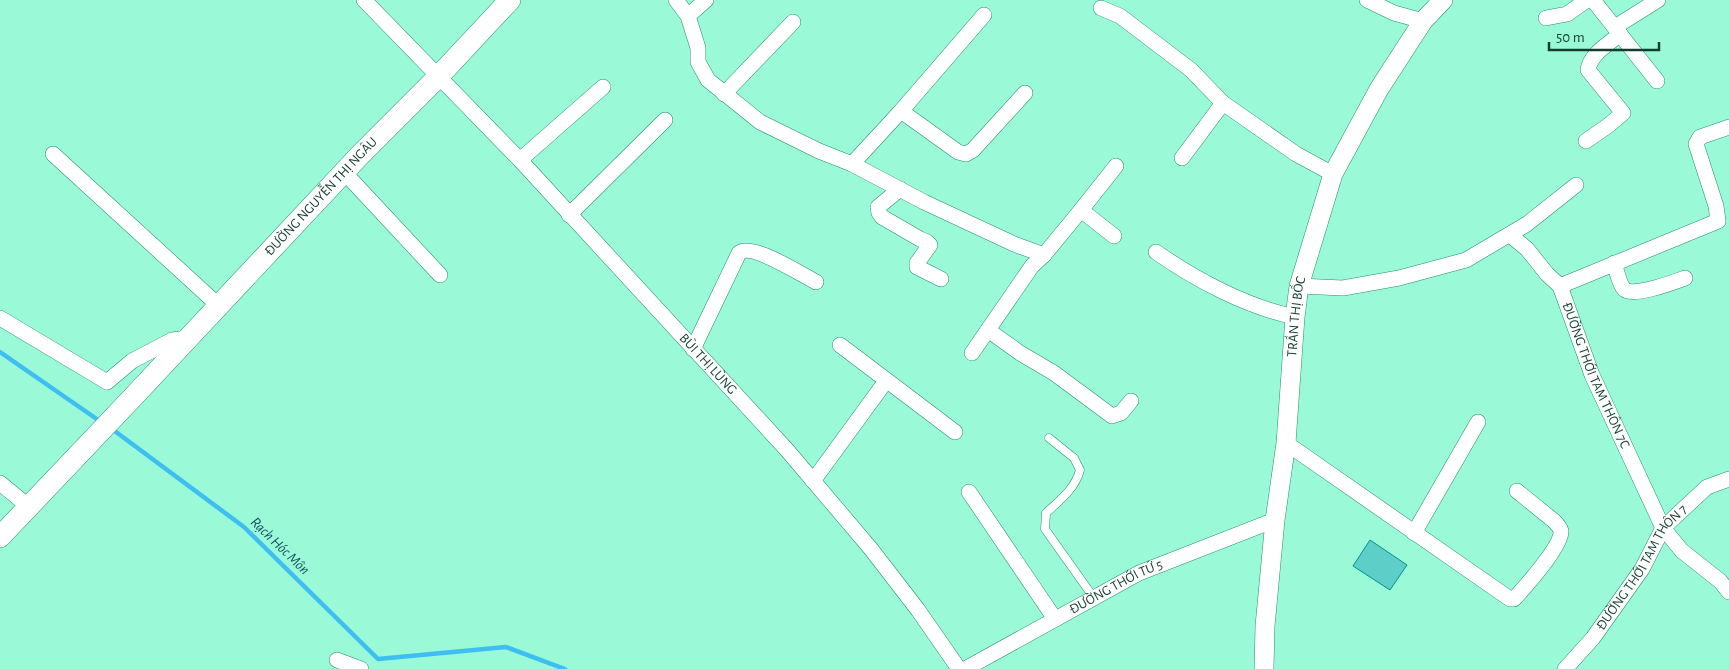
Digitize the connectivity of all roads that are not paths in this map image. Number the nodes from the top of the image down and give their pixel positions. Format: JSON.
{"nodes":[{"id":1,"x":364,"y":0,"type":"edge"},
{"id":2,"x":510,"y":0,"type":"edge"},
{"id":3,"x":676,"y":0,"type":"edge"},
{"id":4,"x":706,"y":0,"type":"edge"},
{"id":5,"x":1367,"y":0,"type":"edge"},
{"id":6,"x":1443,"y":0,"type":"edge"},
{"id":7,"x":1587,"y":0,"type":"edge"},
{"id":8,"x":1594,"y":0,"type":"edge"},
{"id":9,"x":1658,"y":0,"type":"edge"},
{"id":10,"x":1101,"y":8,"type":"dead end"},
{"id":11,"x":984,"y":15,"type":"dead end"},
{"id":12,"x":688,"y":16,"type":"junction"},
{"id":13,"x":1546,"y":18,"type":"dead end"},
{"id":14,"x":1423,"y":21,"type":"junction"},
{"id":15,"x":793,"y":22,"type":"dead end"},
{"id":16,"x":1618,"y":31,"type":"junction"},
{"id":17,"x":438,"y":77,"type":"junction"},
{"id":18,"x":1657,"y":81,"type":"dead end"},
{"id":19,"x":603,"y":87,"type":"dead end"},
{"id":20,"x":1025,"y":93,"type":"dead end"},
{"id":21,"x":724,"y":94,"type":"junction"},
{"id":22,"x":1224,"y":104,"type":"junction"},
{"id":23,"x":901,"y":112,"type":"junction"},
{"id":24,"x":665,"y":120,"type":"dead end"},
{"id":25,"x":1729,"y":127,"type":"edge"},
{"id":26,"x":1586,"y":141,"type":"dead end"},
{"id":27,"x":53,"y":154,"type":"dead end"},
{"id":28,"x":1182,"y":158,"type":"dead end"},
{"id":29,"x":520,"y":160,"type":"junction"},
{"id":30,"x":852,"y":164,"type":"junction"},
{"id":31,"x":1116,"y":166,"type":"dead end"},
{"id":32,"x":344,"y":172,"type":"junction"},
{"id":33,"x":1333,"y":174,"type":"junction"},
{"id":34,"x":1576,"y":186,"type":"dead end"},
{"id":35,"x":900,"y":188,"type":"junction"},
{"id":36,"x":1081,"y":210,"type":"junction"},
{"id":37,"x":1723,"y":211,"type":"edge"},
{"id":38,"x":569,"y":215,"type":"junction"},
{"id":39,"x":1114,"y":236,"type":"dead end"},
{"id":40,"x":1510,"y":236,"type":"junction"},
{"id":41,"x":1156,"y":252,"type":"dead end"},
{"id":42,"x":1044,"y":256,"type":"junction"},
{"id":43,"x":1614,"y":264,"type":"junction"},
{"id":44,"x":440,"y":275,"type":"dead end"},
{"id":45,"x":1685,"y":278,"type":"dead end"},
{"id":46,"x":941,"y":279,"type":"dead end"},
{"id":47,"x":816,"y":282,"type":"dead end"},
{"id":48,"x":1299,"y":286,"type":"junction"},
{"id":49,"x":1560,"y":286,"type":"junction"},
{"id":50,"x":218,"y":305,"type":"junction"},
{"id":51,"x":1295,"y":317,"type":"junction"},
{"id":52,"x":0,"y":318,"type":"edge"},
{"id":53,"x":988,"y":330,"type":"junction"},
{"id":54,"x":189,"y":338,"type":"junction"},
{"id":55,"x":840,"y":345,"type":"dead end"},
{"id":56,"x":693,"y":349,"type":"junction"},
{"id":57,"x":972,"y":353,"type":"dead end"},
{"id":58,"x":886,"y":381,"type":"junction"},
{"id":59,"x":1131,"y":401,"type":"dead end"},
{"id":60,"x":1478,"y":422,"type":"dead end"},
{"id":61,"x":955,"y":432,"type":"dead end"},
{"id":62,"x":1049,"y":438,"type":"dead end"},
{"id":63,"x":1286,"y":443,"type":"junction"},
{"id":64,"x":1729,"y":479,"type":"edge"},
{"id":65,"x":813,"y":481,"type":"junction"},
{"id":66,"x":0,"y":483,"type":"edge"},
{"id":67,"x":1517,"y":490,"type":"dead end"},
{"id":68,"x":970,"y":492,"type":"dead end"},
{"id":69,"x":28,"y":506,"type":"junction"},
{"id":70,"x":1275,"y":520,"type":"junction"},
{"id":71,"x":1663,"y":528,"type":"junction"},
{"id":72,"x":1414,"y":533,"type":"junction"},
{"id":73,"x":0,"y":537,"type":"edge"},
{"id":74,"x":1729,"y":592,"type":"edge"},
{"id":75,"x":1094,"y":598,"type":"junction"},
{"id":76,"x":1055,"y":619,"type":"junction"},
{"id":77,"x":337,"y":660,"type":"dead end"},
{"id":78,"x":361,"y":669,"type":"edge"},
{"id":79,"x":959,"y":669,"type":"edge"},
{"id":80,"x":964,"y":669,"type":"edge"},
{"id":81,"x":1264,"y":669,"type":"edge"},
{"id":82,"x":1565,"y":669,"type":"edge"}],
"edges":[{"from":1,"to":17,"type":"street","name":"BÙI THỊ LÙNG"},
{"from":2,"to":17,"type":"main road","name":"ĐƯỜNG NGUYỄN THỊ NGÂU"},
{"from":3,"to":12,"type":"street"},
{"from":4,"to":12,"type":"street"},
{"from":5,"to":14,"type":"street"},
{"from":6,"to":14,"type":"street","name":"TRẦN THỊ BỐC"},
{"from":7,"to":13,"type":"street"},
{"from":8,"to":16,"type":"street"},
{"from":9,"to":16,"type":"street"},
{"from":10,"to":22,"type":"street"},
{"from":11,"to":23,"type":"street"},
{"from":12,"to":21,"type":"street"},
{"from":14,"to":33,"type":"street","name":"TRẦN THỊ BỐC"},
{"from":15,"to":21,"type":"street"},
{"from":16,"to":18,"type":"street"},
{"from":16,"to":26,"type":"street"},
{"from":17,"to":29,"type":"street","name":"BÙI THỊ LÙNG"},
{"from":17,"to":32,"type":"main road","name":"ĐƯỜNG NGUYỄN THỊ NGÂU"},
{"from":19,"to":29,"type":"street"},
{"from":20,"to":23,"type":"street"},
{"from":21,"to":30,"type":"street"},
{"from":22,"to":28,"type":"street"},
{"from":22,"to":33,"type":"street"},
{"from":23,"to":30,"type":"street"},
{"from":24,"to":38,"type":"street"},
{"from":25,"to":37,"type":"street"},
{"from":27,"to":50,"type":"street"},
{"from":29,"to":38,"type":"street","name":"BÙI THỊ LÙNG"},
{"from":30,"to":35,"type":"street"},
{"from":31,"to":36,"type":"street"},
{"from":32,"to":44,"type":"street"},
{"from":32,"to":50,"type":"main road","name":"ĐƯỜNG NGUYỄN THỊ NGÂU"},
{"from":33,"to":48,"type":"street","name":"TRẦN THỊ BỐC"},
{"from":34,"to":40,"type":"street"},
{"from":35,"to":42,"type":"street"},
{"from":35,"to":46,"type":"street"},
{"from":36,"to":39,"type":"street"},
{"from":36,"to":42,"type":"street"},
{"from":37,"to":43,"type":"street"},
{"from":38,"to":56,"type":"street","name":"BÙI THỊ LÙNG"},
{"from":40,"to":48,"type":"street"},
{"from":40,"to":49,"type":"street","name":"ĐƯỜNG THỚI TAM THÔN 7C"},
{"from":41,"to":51,"type":"street"},
{"from":42,"to":53,"type":"street"},
{"from":43,"to":45,"type":"street"},
{"from":43,"to":49,"type":"street"},
{"from":47,"to":56,"type":"street"},
{"from":48,"to":51,"type":"street","name":"TRẦN THỊ BỐC"},
{"from":49,"to":71,"type":"street","name":"ĐƯỜNG THỚI TAM THÔN 7C"},
{"from":50,"to":54,"type":"main road","name":"ĐƯỜNG NGUYỄN THỊ NGÂU"},
{"from":51,"to":63,"type":"street","name":"TRẦN THỊ BỐC"},
{"from":52,"to":54,"type":"street"},
{"from":53,"to":57,"type":"street"},
{"from":53,"to":59,"type":"street"},
{"from":54,"to":69,"type":"main road","name":"ĐƯỜNG NGUYỄN THỊ NGÂU"},
{"from":55,"to":58,"type":"street"},
{"from":56,"to":65,"type":"street","name":"BÙI THỊ LÙNG"},
{"from":58,"to":61,"type":"street"},
{"from":58,"to":65,"type":"street"},
{"from":60,"to":72,"type":"street"},
{"from":62,"to":75,"type":"lane"},
{"from":63,"to":70,"type":"street","name":"TRẦN THỊ BỐC"},
{"from":63,"to":72,"type":"street"},
{"from":64,"to":71,"type":"street","name":"ĐƯỜNG THỚI TAM THÔN 7"},
{"from":65,"to":79,"type":"street","name":"BÙI THỊ LÙNG"},
{"from":66,"to":69,"type":"street"},
{"from":67,"to":72,"type":"street"},
{"from":68,"to":76,"type":"street"},
{"from":69,"to":73,"type":"main road"},
{"from":70,"to":75,"type":"street","name":"ĐƯỜNG THỚI TỨ 5"},
{"from":70,"to":81,"type":"street","name":"TRẦN THỊ BỐC"},
{"from":71,"to":74,"type":"street","name":"ĐƯỜNG THỚI TAM THÔN 7C"},
{"from":71,"to":82,"type":"street","name":"ĐƯỜNG THỚI TAM THÔN 7"},
{"from":75,"to":76,"type":"street","name":"ĐƯỜNG THỚI TỨ 5"},
{"from":76,"to":80,"type":"street","name":"ĐƯỜNG THỚI TỨ 5"},
{"from":77,"to":78,"type":"street"}]}
